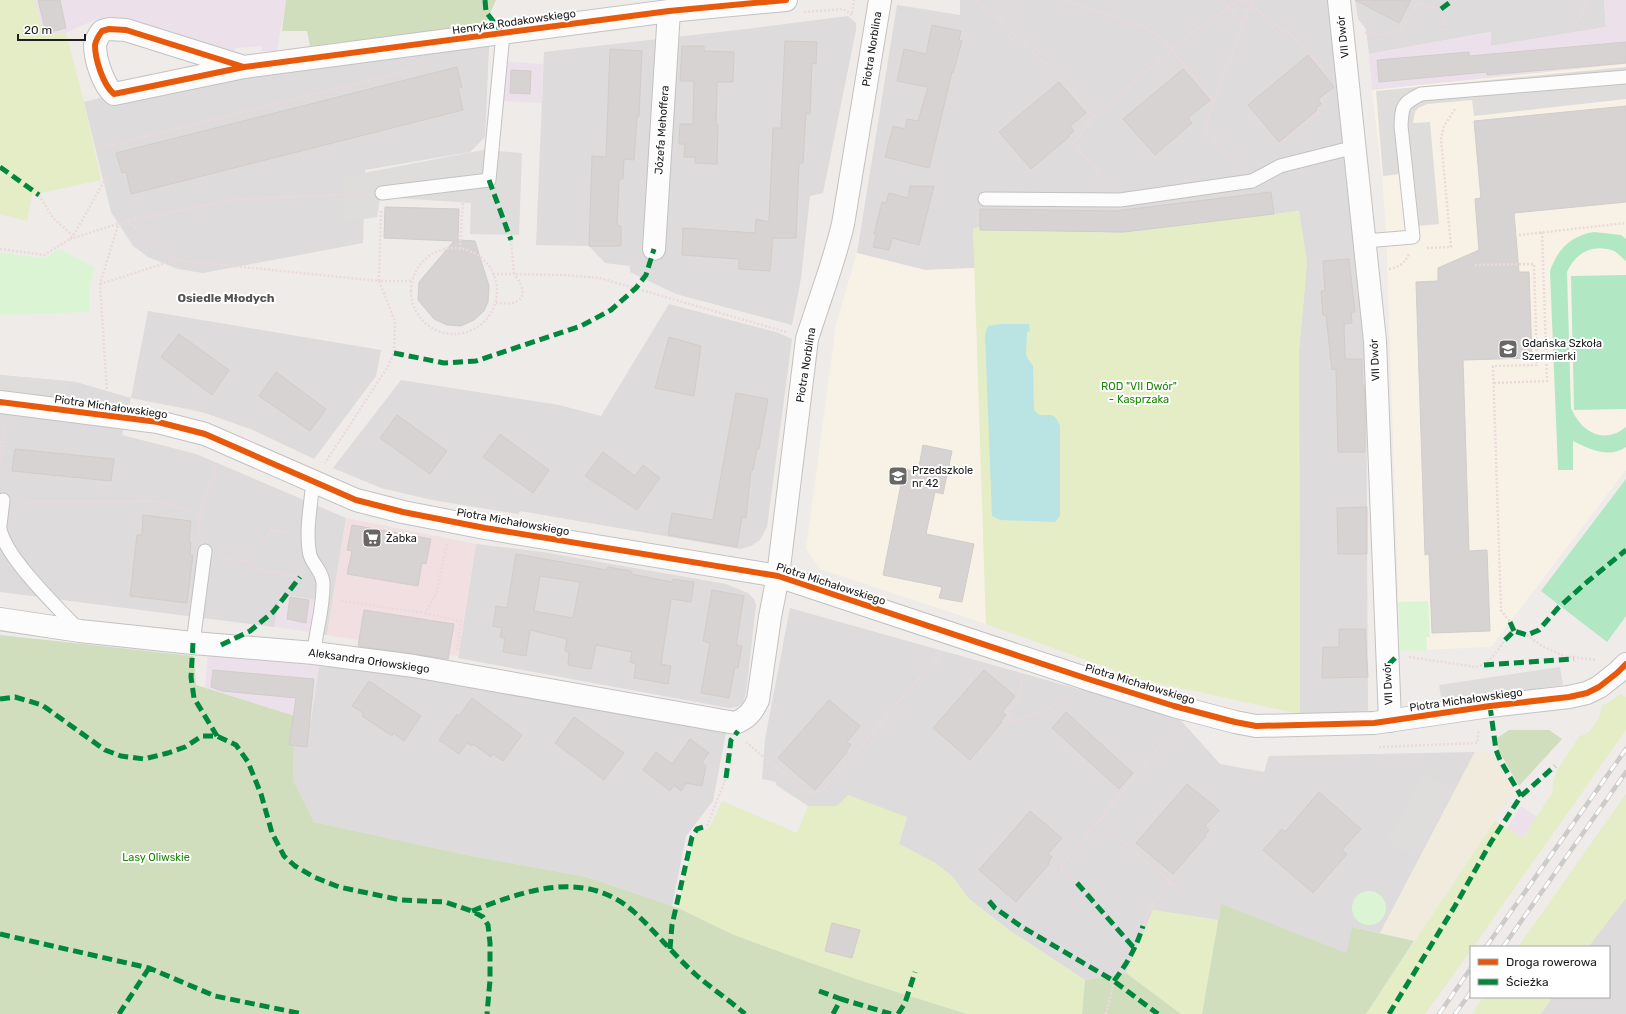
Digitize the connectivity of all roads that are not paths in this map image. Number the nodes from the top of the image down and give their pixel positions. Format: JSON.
{"nodes":[{"id":1,"x":880,"y":0,"type":"edge"},
{"id":2,"x":1339,"y":0,"type":"edge"},
{"id":3,"x":793,"y":6,"type":"edge"},
{"id":4,"x":669,"y":11,"type":"junction"},
{"id":5,"x":503,"y":34,"type":"junction"},
{"id":6,"x":244,"y":68,"type":"junction"},
{"id":7,"x":1626,"y":77,"type":"edge"},
{"id":8,"x":1355,"y":147,"type":"junction"},
{"id":9,"x":382,"y":193,"type":"road end"},
{"id":10,"x":985,"y":200,"type":"dead end"},
{"id":11,"x":1365,"y":241,"type":"junction"},
{"id":12,"x":654,"y":249,"type":"dead end"},
{"id":13,"x":2,"y":412,"type":"edge"},
{"id":14,"x":317,"y":474,"type":"junction"},
{"id":15,"x":3,"y":500,"type":"road end"},
{"id":16,"x":0,"y":525,"type":"edge"},
{"id":17,"x":0,"y":529,"type":"edge"},
{"id":18,"x":205,"y":551,"type":"road end"},
{"id":19,"x":778,"y":576,"type":"junction"},
{"id":20,"x":0,"y":620,"type":"edge"},
{"id":21,"x":80,"y":632,"type":"junction"},
{"id":22,"x":193,"y":643,"type":"junction"},
{"id":23,"x":314,"y":653,"type":"junction"},
{"id":24,"x":1626,"y":664,"type":"edge"},
{"id":25,"x":1390,"y":721,"type":"junction"},
{"id":26,"x":740,"y":732,"type":"joint"}],
"edges":[{"from":1,"to":19,"type":"street","name":"Piotra Norblina"},
{"from":2,"to":8,"type":"street","name":"VII Dwór"},
{"from":3,"to":4,"type":"street","name":"Henryka Rodakowskiego"},
{"from":4,"to":5,"type":"street","name":"Henryka Rodakowskiego"},
{"from":4,"to":12,"type":"street","name":"Józefa Mehoffera"},
{"from":5,"to":6,"type":"street","name":"Henryka Rodakowskiego"},
{"from":5,"to":9,"type":"lane","name":"Henryka Rodakowskiego"},
{"from":6,"to":6,"type":"street","name":"Henryka Rodakowskiego"},
{"from":7,"to":11,"type":"lane"},
{"from":8,"to":10,"type":"lane"},
{"from":8,"to":11,"type":"street","name":"VII Dwór"},
{"from":11,"to":25,"type":"street","name":"VII Dwór"},
{"from":13,"to":14,"type":"street","name":"Piotra Michałowskiego"},
{"from":14,"to":19,"type":"street","name":"Piotra Michałowskiego"},
{"from":14,"to":23,"type":"lane"},
{"from":15,"to":16,"type":"lane"},
{"from":17,"to":21,"type":"lane"},
{"from":18,"to":22,"type":"lane"},
{"from":19,"to":25,"type":"street","name":"Piotra Michałowskiego"},
{"from":19,"to":26,"type":"street","name":"Piotra Norblina"},
{"from":20,"to":21,"type":"street","name":"Aleksandra Orłowskiego"},
{"from":21,"to":22,"type":"street","name":"Aleksandra Orłowskiego"},
{"from":22,"to":23,"type":"street","name":"Aleksandra Orłowskiego"},
{"from":23,"to":26,"type":"street","name":"Aleksandra Orłowskiego"},
{"from":24,"to":25,"type":"street","name":"Piotra Michałowskiego"}]}
